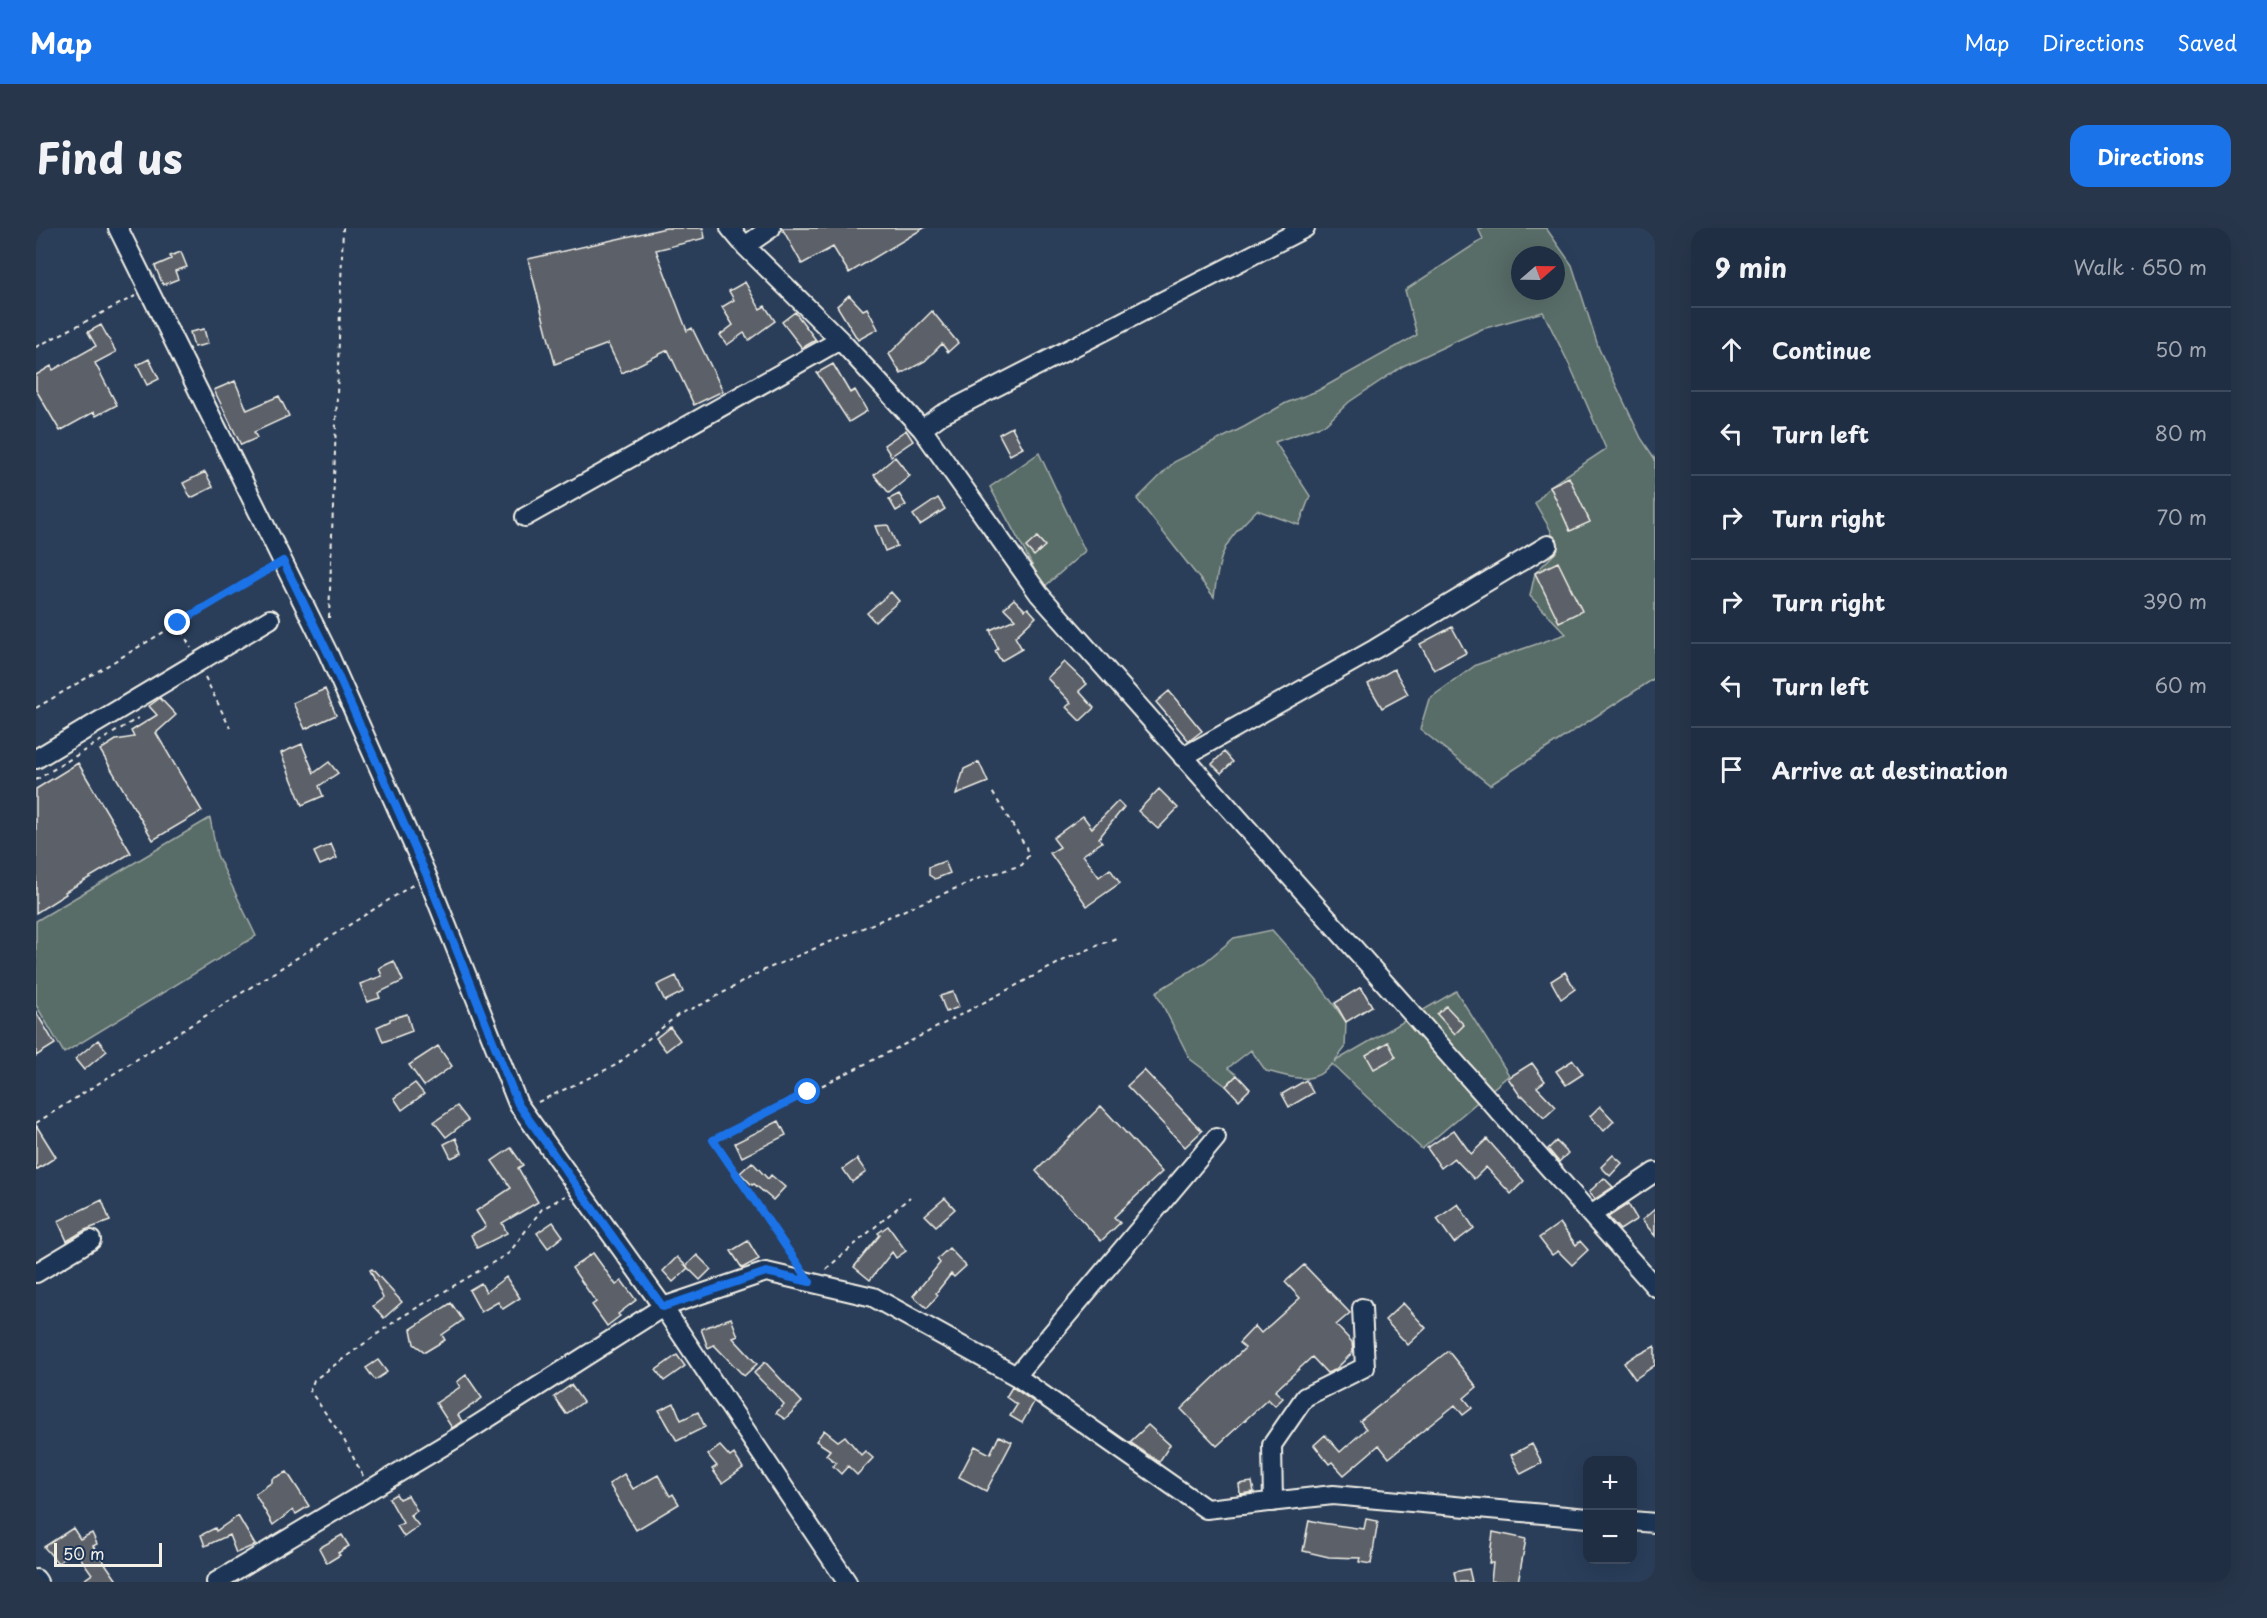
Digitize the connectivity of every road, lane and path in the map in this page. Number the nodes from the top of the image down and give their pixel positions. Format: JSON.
{"nodes":[{"id":1,"x":118,"y":228,"type":"edge"},
{"id":2,"x":344,"y":228,"type":"edge"},
{"id":3,"x":730,"y":228,"type":"edge"},
{"id":4,"x":771,"y":228,"type":"edge"},
{"id":5,"x":1305,"y":228,"type":"edge"},
{"id":6,"x":745,"y":246,"type":"junction"},
{"id":7,"x":148,"y":289,"type":"junction"},
{"id":8,"x":840,"y":340,"type":"junction"},
{"id":9,"x":36,"y":347,"type":"edge"},
{"id":10,"x":922,"y":429,"type":"junction"},
{"id":11,"x":525,"y":517,"type":"dead end"},
{"id":12,"x":1548,"y":545,"type":"dead end"},
{"id":13,"x":283,"y":561,"type":"junction"},
{"id":14,"x":329,"y":617,"type":"dead end"},
{"id":15,"x":270,"y":619,"type":"dead end"},
{"id":16,"x":36,"y":708,"type":"edge"},
{"id":17,"x":145,"y":714,"type":"dead end"},
{"id":18,"x":1184,"y":757,"type":"junction"},
{"id":19,"x":36,"y":759,"type":"edge"},
{"id":20,"x":36,"y":780,"type":"edge"},
{"id":21,"x":991,"y":790,"type":"dead end"},
{"id":22,"x":427,"y":876,"type":"junction"},
{"id":23,"x":1116,"y":938,"type":"dead end"},
{"id":24,"x":522,"y":1110,"type":"junction"},
{"id":25,"x":36,"y":1124,"type":"edge"},
{"id":26,"x":1216,"y":1138,"type":"dead end"},
{"id":27,"x":1655,"y":1172,"type":"edge"},
{"id":28,"x":578,"y":1188,"type":"junction"},
{"id":29,"x":910,"y":1197,"type":"dead end"},
{"id":30,"x":1591,"y":1215,"type":"junction"},
{"id":31,"x":91,"y":1240,"type":"dead end"},
{"id":32,"x":36,"y":1273,"type":"edge"},
{"id":33,"x":810,"y":1282,"type":"junction"},
{"id":34,"x":1655,"y":1287,"type":"edge"},
{"id":35,"x":663,"y":1307,"type":"junction"},
{"id":36,"x":1362,"y":1308,"type":"dead end"},
{"id":37,"x":1016,"y":1376,"type":"junction"},
{"id":38,"x":370,"y":1490,"type":"junction"},
{"id":39,"x":1274,"y":1502,"type":"junction"},
{"id":40,"x":1583,"y":1518,"type":"edge"},
{"id":41,"x":1637,"y":1521,"type":"edge"},
{"id":42,"x":1655,"y":1523,"type":"edge"},
{"id":43,"x":216,"y":1582,"type":"edge"},
{"id":44,"x":848,"y":1582,"type":"edge"}],
"edges":[{"from":1,"to":7,"type":"street"},
{"from":2,"to":14,"type":"path"},
{"from":3,"to":6,"type":"street"},
{"from":4,"to":6,"type":"street"},
{"from":5,"to":10,"type":"street"},
{"from":6,"to":8,"type":"street"},
{"from":7,"to":9,"type":"path"},
{"from":7,"to":13,"type":"street"},
{"from":8,"to":10,"type":"street"},
{"from":8,"to":11,"type":"street"},
{"from":10,"to":18,"type":"street"},
{"from":12,"to":18,"type":"street"},
{"from":13,"to":16,"type":"path"},
{"from":13,"to":22,"type":"street"},
{"from":15,"to":19,"type":"street"},
{"from":17,"to":20,"type":"path"},
{"from":18,"to":30,"type":"street"},
{"from":21,"to":24,"type":"path"},
{"from":22,"to":24,"type":"street"},
{"from":22,"to":25,"type":"path"},
{"from":23,"to":33,"type":"path"},
{"from":24,"to":28,"type":"street"},
{"from":26,"to":37,"type":"street"},
{"from":27,"to":30,"type":"street"},
{"from":28,"to":35,"type":"street"},
{"from":28,"to":38,"type":"path"},
{"from":29,"to":33,"type":"path"},
{"from":30,"to":34,"type":"street"},
{"from":31,"to":32,"type":"street"},
{"from":33,"to":35,"type":"street"},
{"from":33,"to":37,"type":"street"},
{"from":35,"to":38,"type":"street"},
{"from":35,"to":44,"type":"street"},
{"from":36,"to":39,"type":"street"},
{"from":37,"to":39,"type":"street"},
{"from":38,"to":43,"type":"street"},
{"from":39,"to":40,"type":"street"},
{"from":41,"to":42,"type":"street"}]}
